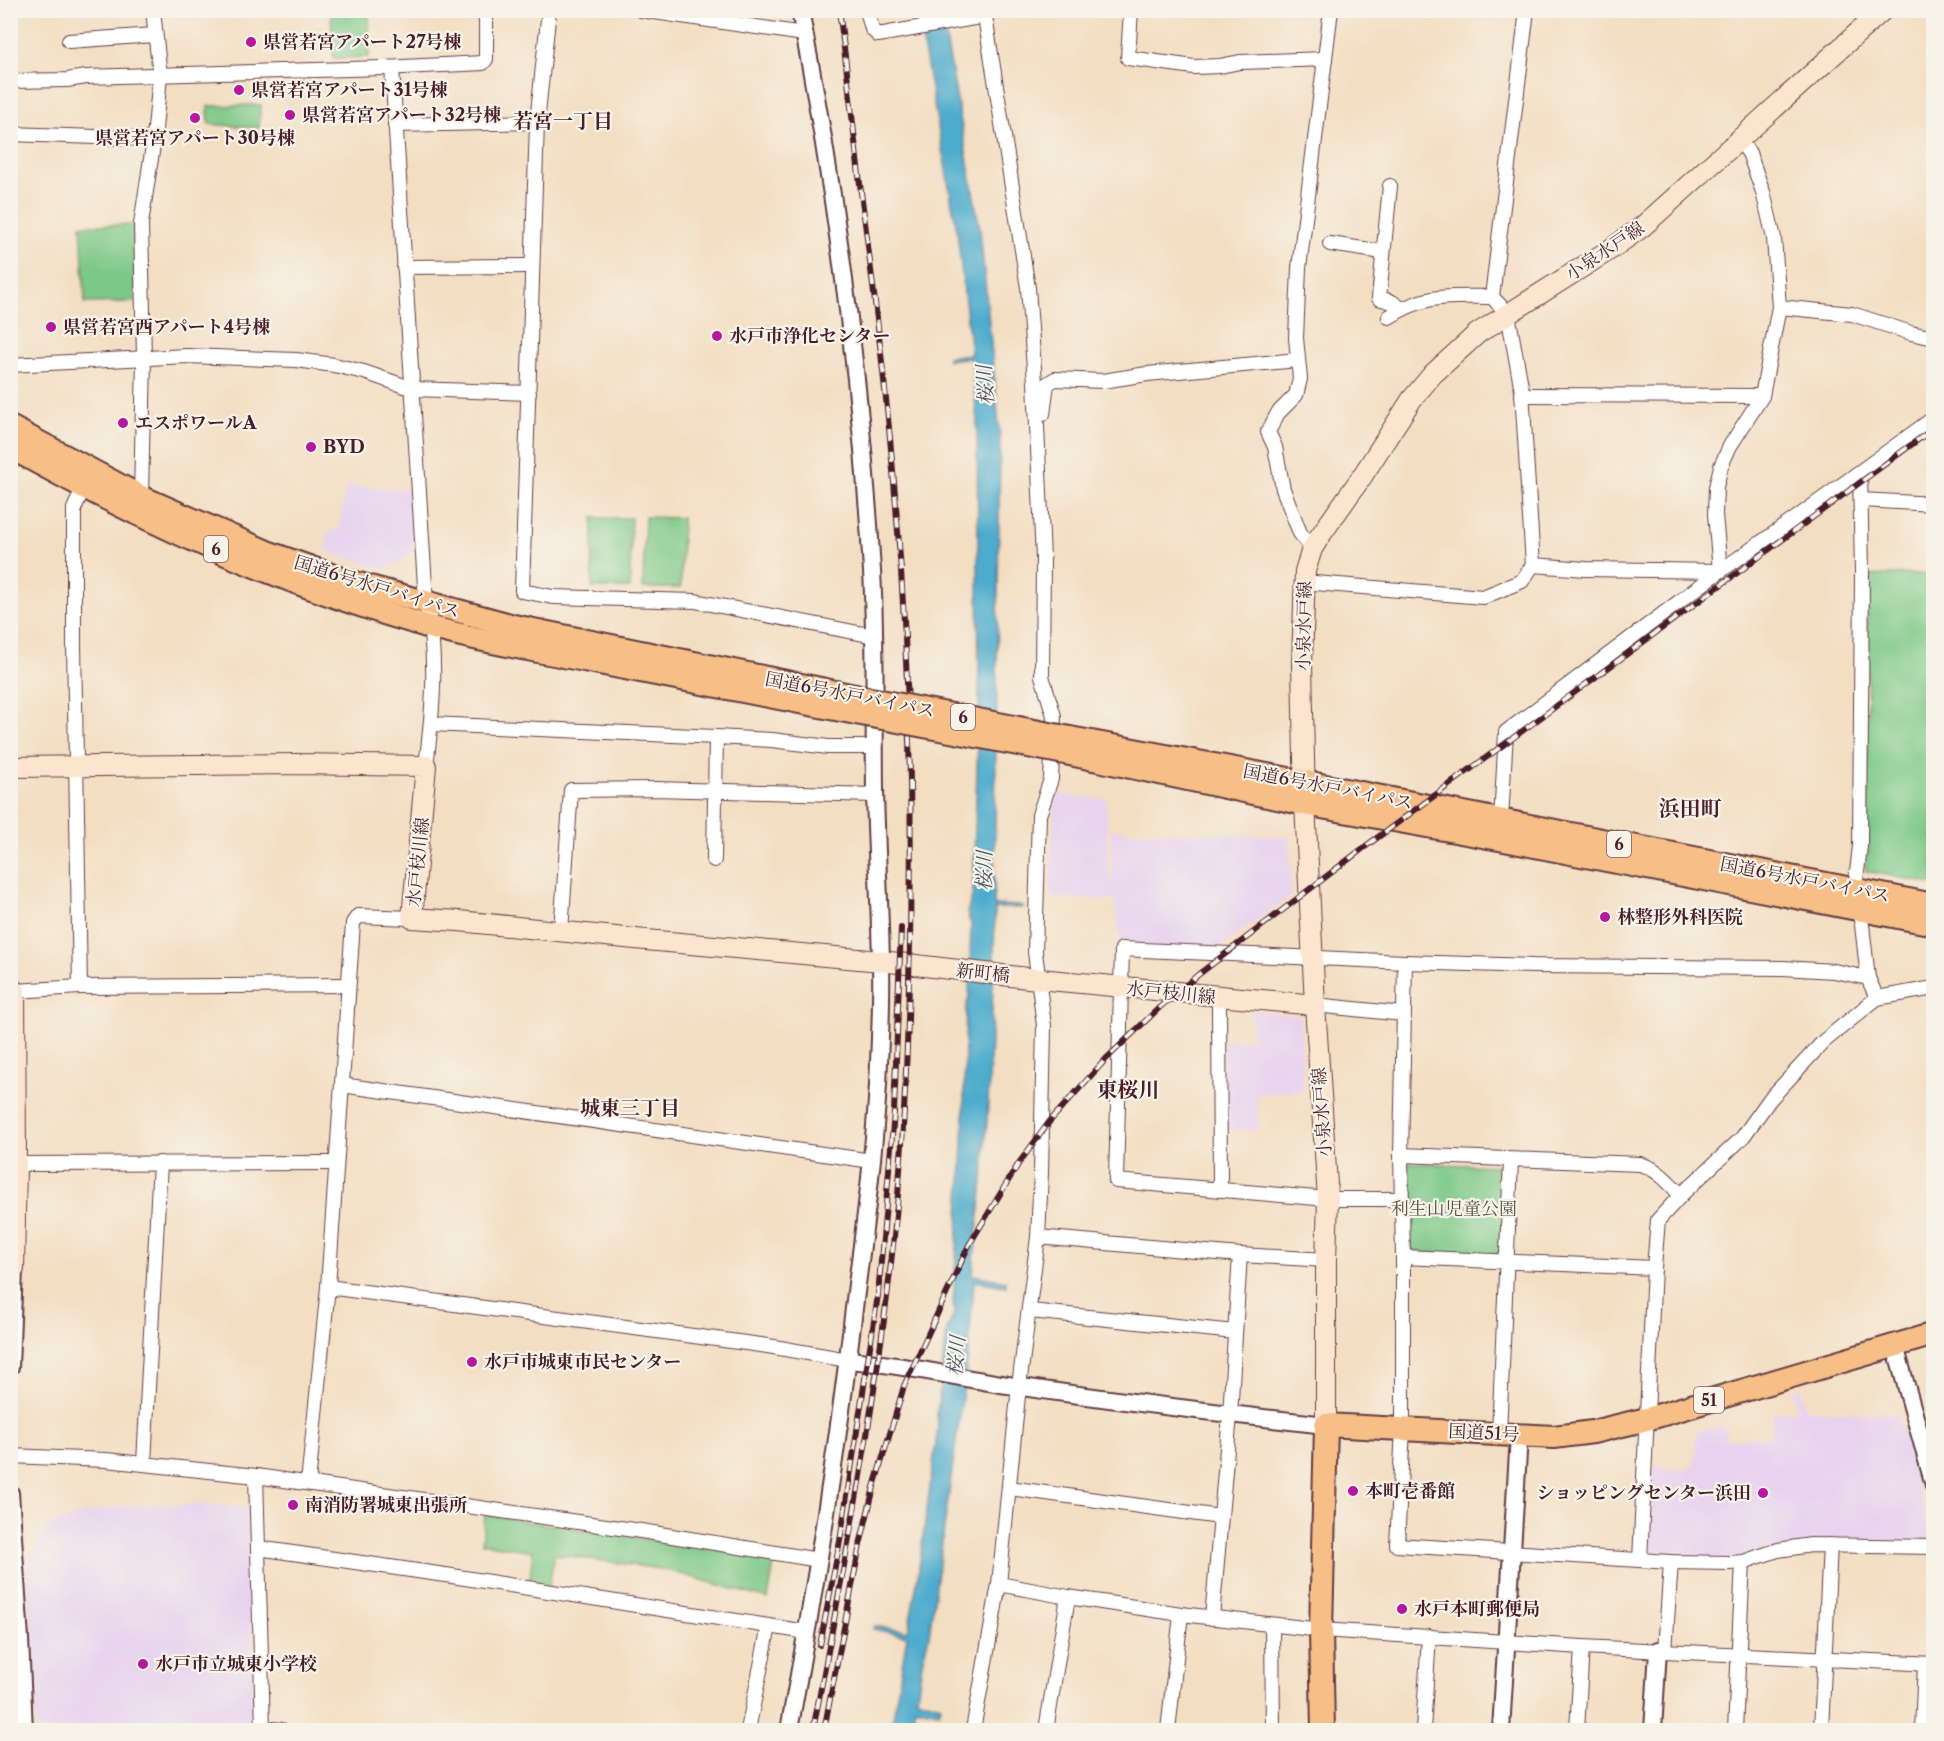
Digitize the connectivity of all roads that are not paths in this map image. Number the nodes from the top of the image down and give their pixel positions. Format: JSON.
{"nodes":[{"id":1,"x":153,"y":10,"type":"edge"},
{"id":2,"x":486,"y":10,"type":"edge"},
{"id":3,"x":549,"y":10,"type":"edge"},
{"id":4,"x":641,"y":10,"type":"edge"},
{"id":5,"x":800,"y":10,"type":"edge"},
{"id":6,"x":867,"y":10,"type":"edge"},
{"id":7,"x":1131,"y":10,"type":"edge"},
{"id":8,"x":1331,"y":10,"type":"edge"},
{"id":9,"x":1527,"y":10,"type":"edge"},
{"id":10,"x":1883,"y":10,"type":"edge"},
{"id":11,"x":982,"y":15,"type":"edge"},
{"id":12,"x":804,"y":34,"type":"junction"},
{"id":13,"x":155,"y":35,"type":"junction"},
{"id":14,"x":69,"y":41,"type":"dead end"},
{"id":15,"x":1324,"y":59,"type":"junction"},
{"id":16,"x":392,"y":68,"type":"junction"},
{"id":17,"x":160,"y":76,"type":"junction"},
{"id":18,"x":10,"y":81,"type":"edge"},
{"id":19,"x":537,"y":122,"type":"junction"},
{"id":20,"x":395,"y":124,"type":"junction"},
{"id":21,"x":10,"y":134,"type":"edge"},
{"id":22,"x":154,"y":139,"type":"junction"},
{"id":23,"x":1739,"y":140,"type":"junction"},
{"id":24,"x":1390,"y":186,"type":"dead end"},
{"id":25,"x":1330,"y":244,"type":"dead end"},
{"id":26,"x":1383,"y":252,"type":"junction"},
{"id":27,"x":526,"y":266,"type":"dead end"},
{"id":28,"x":404,"y":267,"type":"junction"},
{"id":29,"x":1492,"y":297,"type":"junction"},
{"id":30,"x":1779,"y":307,"type":"junction"},
{"id":31,"x":1402,"y":309,"type":"junction"},
{"id":32,"x":1508,"y":314,"type":"junction"},
{"id":33,"x":1389,"y":317,"type":"dead end"},
{"id":34,"x":1934,"y":338,"type":"edge"},
{"id":35,"x":144,"y":358,"type":"junction"},
{"id":36,"x":1298,"y":360,"type":"junction"},
{"id":37,"x":10,"y":365,"type":"edge"},
{"id":38,"x":413,"y":389,"type":"junction"},
{"id":39,"x":529,"y":393,"type":"junction"},
{"id":40,"x":1522,"y":395,"type":"junction"},
{"id":41,"x":1762,"y":396,"type":"junction"},
{"id":42,"x":1934,"y":418,"type":"edge"},
{"id":43,"x":10,"y":427,"type":"edge"},
{"id":44,"x":1037,"y":433,"type":"junction"},
{"id":45,"x":10,"y":447,"type":"edge"},
{"id":46,"x":1860,"y":472,"type":"junction"},
{"id":47,"x":83,"y":488,"type":"junction"},
{"id":48,"x":141,"y":497,"type":"junction"},
{"id":49,"x":1862,"y":500,"type":"junction"},
{"id":50,"x":1934,"y":504,"type":"edge"},
{"id":51,"x":1312,"y":549,"type":"junction"},
{"id":52,"x":1533,"y":565,"type":"junction"},
{"id":53,"x":1720,"y":571,"type":"junction"},
{"id":54,"x":1303,"y":582,"type":"junction"},
{"id":55,"x":426,"y":602,"type":"junction"},
{"id":56,"x":432,"y":628,"type":"junction"},
{"id":57,"x":874,"y":636,"type":"junction"},
{"id":58,"x":855,"y":705,"type":"junction"},
{"id":59,"x":431,"y":724,"type":"junction"},
{"id":60,"x":716,"y":737,"type":"junction"},
{"id":61,"x":875,"y":747,"type":"junction"},
{"id":62,"x":426,"y":765,"type":"junction"},
{"id":63,"x":78,"y":766,"type":"junction"},
{"id":64,"x":10,"y":767,"type":"edge"},
{"id":65,"x":715,"y":790,"type":"junction"},
{"id":66,"x":1305,"y":793,"type":"junction"},
{"id":67,"x":875,"y":795,"type":"junction"},
{"id":68,"x":1501,"y":820,"type":"junction"},
{"id":69,"x":714,"y":860,"type":"dead end"},
{"id":70,"x":1856,"y":899,"type":"junction"},
{"id":71,"x":1934,"y":905,"type":"edge"},
{"id":72,"x":412,"y":918,"type":"junction"},
{"id":73,"x":1934,"y":924,"type":"edge"},
{"id":74,"x":561,"y":931,"type":"junction"},
{"id":75,"x":1314,"y":957,"type":"junction"},
{"id":76,"x":881,"y":961,"type":"junction"},
{"id":77,"x":1405,"y":962,"type":"junction"},
{"id":78,"x":939,"y":968,"type":"joint"},
{"id":79,"x":1868,"y":978,"type":"junction"},
{"id":80,"x":1033,"y":979,"type":"junction"},
{"id":81,"x":348,"y":985,"type":"junction"},
{"id":82,"x":80,"y":987,"type":"junction"},
{"id":83,"x":1120,"y":987,"type":"junction"},
{"id":84,"x":1934,"y":988,"type":"edge"},
{"id":85,"x":13,"y":991,"type":"edge"},
{"id":86,"x":1218,"y":997,"type":"junction"},
{"id":87,"x":1878,"y":998,"type":"junction"},
{"id":88,"x":1315,"y":1005,"type":"junction"},
{"id":89,"x":1403,"y":1014,"type":"junction"},
{"id":90,"x":342,"y":1085,"type":"junction"},
{"id":91,"x":1401,"y":1155,"type":"junction"},
{"id":92,"x":872,"y":1161,"type":"junction"},
{"id":93,"x":1511,"y":1161,"type":"junction"},
{"id":94,"x":160,"y":1163,"type":"junction"},
{"id":95,"x":335,"y":1163,"type":"junction"},
{"id":96,"x":13,"y":1164,"type":"edge"},
{"id":97,"x":1220,"y":1190,"type":"junction"},
{"id":98,"x":1681,"y":1195,"type":"junction"},
{"id":99,"x":1328,"y":1199,"type":"junction"},
{"id":100,"x":1401,"y":1199,"type":"junction"},
{"id":101,"x":1038,"y":1237,"type":"junction"},
{"id":102,"x":1240,"y":1256,"type":"junction"},
{"id":103,"x":1403,"y":1257,"type":"junction"},
{"id":104,"x":1326,"y":1260,"type":"junction"},
{"id":105,"x":1506,"y":1262,"type":"junction"},
{"id":106,"x":1654,"y":1268,"type":"junction"},
{"id":107,"x":12,"y":1269,"type":"edge"},
{"id":108,"x":328,"y":1287,"type":"junction"},
{"id":109,"x":1030,"y":1311,"type":"junction"},
{"id":110,"x":1235,"y":1332,"type":"junction"},
{"id":111,"x":1934,"y":1334,"type":"edge"},
{"id":112,"x":1895,"y":1346,"type":"junction"},
{"id":113,"x":848,"y":1360,"type":"junction"},
{"id":114,"x":10,"y":1367,"type":"edge"},
{"id":115,"x":1020,"y":1386,"type":"junction"},
{"id":116,"x":1230,"y":1415,"type":"junction"},
{"id":117,"x":1647,"y":1419,"type":"junction"},
{"id":118,"x":1326,"y":1425,"type":"junction"},
{"id":119,"x":1403,"y":1428,"type":"junction"},
{"id":120,"x":1509,"y":1435,"type":"junction"},
{"id":121,"x":10,"y":1456,"type":"edge"},
{"id":122,"x":144,"y":1463,"type":"junction"},
{"id":123,"x":256,"y":1476,"type":"junction"},
{"id":124,"x":308,"y":1483,"type":"junction"},
{"id":125,"x":1934,"y":1485,"type":"edge"},
{"id":126,"x":1009,"y":1488,"type":"junction"},
{"id":127,"x":10,"y":1493,"type":"edge"},
{"id":128,"x":1220,"y":1517,"type":"junction"},
{"id":129,"x":1830,"y":1545,"type":"junction"},
{"id":130,"x":1934,"y":1547,"type":"edge"},
{"id":131,"x":258,"y":1548,"type":"junction"},
{"id":132,"x":1512,"y":1552,"type":"junction"},
{"id":133,"x":819,"y":1560,"type":"junction"},
{"id":134,"x":1641,"y":1560,"type":"junction"},
{"id":135,"x":1671,"y":1562,"type":"junction"},
{"id":136,"x":1743,"y":1562,"type":"junction"},
{"id":137,"x":999,"y":1584,"type":"junction"},
{"id":138,"x":1068,"y":1597,"type":"junction"},
{"id":139,"x":1181,"y":1614,"type":"junction"},
{"id":140,"x":1212,"y":1618,"type":"junction"},
{"id":141,"x":1272,"y":1625,"type":"junction"},
{"id":142,"x":769,"y":1626,"type":"junction"},
{"id":143,"x":1321,"y":1630,"type":"junction"},
{"id":144,"x":807,"y":1632,"type":"junction"},
{"id":145,"x":1429,"y":1636,"type":"junction"},
{"id":146,"x":1506,"y":1642,"type":"junction"},
{"id":147,"x":1582,"y":1647,"type":"junction"},
{"id":148,"x":1661,"y":1651,"type":"junction"},
{"id":149,"x":1739,"y":1654,"type":"junction"},
{"id":150,"x":1825,"y":1658,"type":"junction"},
{"id":151,"x":1929,"y":1664,"type":"edge"},
{"id":152,"x":263,"y":1729,"type":"edge"},
{"id":153,"x":24,"y":1731,"type":"edge"},
{"id":154,"x":282,"y":1731,"type":"edge"},
{"id":155,"x":748,"y":1731,"type":"edge"},
{"id":156,"x":789,"y":1731,"type":"edge"},
{"id":157,"x":974,"y":1731,"type":"edge"},
{"id":158,"x":1046,"y":1731,"type":"edge"},
{"id":159,"x":1168,"y":1731,"type":"edge"},
{"id":160,"x":1273,"y":1731,"type":"edge"},
{"id":161,"x":1323,"y":1731,"type":"edge"},
{"id":162,"x":1423,"y":1731,"type":"edge"},
{"id":163,"x":1501,"y":1731,"type":"edge"},
{"id":164,"x":1577,"y":1731,"type":"edge"},
{"id":165,"x":1653,"y":1731,"type":"edge"},
{"id":166,"x":1735,"y":1731,"type":"edge"},
{"id":167,"x":1821,"y":1731,"type":"edge"},
{"id":168,"x":1922,"y":1731,"type":"edge"}],
"edges":[{"from":1,"to":13,"type":"street"},
{"from":2,"to":16,"type":"street"},
{"from":3,"to":19,"type":"street"},
{"from":4,"to":12,"type":"street"},
{"from":5,"to":12,"type":"street"},
{"from":6,"to":11,"type":"street"},
{"from":7,"to":15,"type":"street"},
{"from":8,"to":15,"type":"street"},
{"from":9,"to":29,"type":"street"},
{"from":10,"to":23,"type":"main road","name":"小泉水戸線"},
{"from":11,"to":44,"type":"street"},
{"from":12,"to":57,"type":"street"},
{"from":13,"to":14,"type":"street"},
{"from":13,"to":17,"type":"street"},
{"from":15,"to":36,"type":"street"},
{"from":16,"to":17,"type":"street"},
{"from":16,"to":20,"type":"street"},
{"from":17,"to":18,"type":"street"},
{"from":17,"to":22,"type":"street"},
{"from":19,"to":20,"type":"street"},
{"from":19,"to":39,"type":"street"},
{"from":20,"to":28,"type":"street"},
{"from":21,"to":22,"type":"street"},
{"from":22,"to":35,"type":"street"},
{"from":23,"to":30,"type":"street"},
{"from":23,"to":32,"type":"main road","name":"小泉水戸線"},
{"from":24,"to":26,"type":"street"},
{"from":25,"to":26,"type":"street"},
{"from":26,"to":31,"type":"street"},
{"from":27,"to":28,"type":"street"},
{"from":28,"to":38,"type":"street"},
{"from":29,"to":31,"type":"street"},
{"from":29,"to":32,"type":"street"},
{"from":30,"to":34,"type":"street"},
{"from":30,"to":41,"type":"street"},
{"from":31,"to":33,"type":"street"},
{"from":32,"to":40,"type":"street"},
{"from":32,"to":51,"type":"main road","name":"小泉水戸線"},
{"from":35,"to":37,"type":"street"},
{"from":35,"to":38,"type":"street"},
{"from":35,"to":48,"type":"street"},
{"from":36,"to":44,"type":"street"},
{"from":36,"to":51,"type":"street"},
{"from":38,"to":39,"type":"street"},
{"from":38,"to":55,"type":"street"},
{"from":39,"to":57,"type":"street"},
{"from":40,"to":41,"type":"street"},
{"from":40,"to":52,"type":"street"},
{"from":41,"to":53,"type":"street"},
{"from":42,"to":46,"type":"street"},
{"from":43,"to":48,"type":"highway","name":"国道6号水戸バイパス","number":"6"},
{"from":44,"to":80,"type":"street"},
{"from":45,"to":47,"type":"highway","name":"国道6号水戸バイパス","number":"6"},
{"from":46,"to":49,"type":"street"},
{"from":46,"to":53,"type":"street"},
{"from":47,"to":56,"type":"highway","name":"国道6号水戸バイパス","number":"6"},
{"from":47,"to":63,"type":"street"},
{"from":48,"to":55,"type":"highway","name":"国道6号水戸バイパス","number":"6"},
{"from":49,"to":50,"type":"street"},
{"from":49,"to":70,"type":"street"},
{"from":51,"to":54,"type":"main road","name":"小泉水戸線"},
{"from":52,"to":53,"type":"street"},
{"from":52,"to":54,"type":"street"},
{"from":53,"to":68,"type":"street"},
{"from":54,"to":66,"type":"main road","name":"小泉水戸線"},
{"from":55,"to":56,"type":"street"},
{"from":55,"to":58,"type":"highway","name":"国道6号水戸バイパス","number":"6"},
{"from":56,"to":58,"type":"highway","name":"国道6号水戸バイパス","number":"6"},
{"from":56,"to":59,"type":"street"},
{"from":57,"to":61,"type":"street"},
{"from":58,"to":66,"type":"highway","name":"国道6号水戸バイパス","number":"6","bridge":true},
{"from":59,"to":60,"type":"street"},
{"from":59,"to":62,"type":"street"},
{"from":60,"to":61,"type":"street"},
{"from":60,"to":65,"type":"street"},
{"from":61,"to":67,"type":"street"},
{"from":62,"to":63,"type":"main road"},
{"from":62,"to":72,"type":"main road","name":"水戸枝川線"},
{"from":63,"to":64,"type":"main road"},
{"from":63,"to":82,"type":"street"},
{"from":65,"to":67,"type":"street"},
{"from":65,"to":69,"type":"street"},
{"from":65,"to":74,"type":"street"},
{"from":66,"to":68,"type":"highway","name":"国道6号水戸バイパス","number":"6"},
{"from":66,"to":70,"type":"highway","name":"国道6号水戸バイパス","number":"6"},
{"from":66,"to":75,"type":"main road","name":"小泉水戸線"},
{"from":67,"to":76,"type":"street"},
{"from":68,"to":70,"type":"highway","name":"国道6号水戸バイパス","number":"6"},
{"from":70,"to":71,"type":"highway","name":"国道6号水戸バイパス","number":"6"},
{"from":70,"to":73,"type":"highway","name":"国道6号水戸バイパス","number":"6"},
{"from":70,"to":79,"type":"street"},
{"from":72,"to":74,"type":"main road","name":"水戸枝川線"},
{"from":72,"to":81,"type":"street"},
{"from":74,"to":76,"type":"main road","name":"水戸枝川線"},
{"from":75,"to":77,"type":"street"},
{"from":75,"to":83,"type":"street"},
{"from":75,"to":88,"type":"main road","name":"小泉水戸線"},
{"from":76,"to":78,"type":"main road","name":"水戸枝川線"},
{"from":76,"to":92,"type":"street"},
{"from":77,"to":79,"type":"street"},
{"from":77,"to":89,"type":"street"},
{"from":78,"to":80,"type":"main road","name":"新町橋"},
{"from":79,"to":87,"type":"street"},
{"from":80,"to":83,"type":"main road","name":"水戸枝川線"},
{"from":80,"to":101,"type":"street"},
{"from":81,"to":82,"type":"street"},
{"from":81,"to":90,"type":"street"},
{"from":82,"to":85,"type":"street"},
{"from":83,"to":86,"type":"main road","name":"水戸枝川線"},
{"from":83,"to":97,"type":"street"},
{"from":84,"to":87,"type":"street"},
{"from":85,"to":96,"type":"main road"},
{"from":86,"to":88,"type":"main road","name":"水戸枝川線"},
{"from":86,"to":97,"type":"street"},
{"from":87,"to":98,"type":"street"},
{"from":88,"to":89,"type":"street"},
{"from":88,"to":99,"type":"main road","name":"小泉水戸線"},
{"from":89,"to":91,"type":"street"},
{"from":90,"to":92,"type":"street"},
{"from":90,"to":95,"type":"street"},
{"from":91,"to":93,"type":"street"},
{"from":91,"to":100,"type":"street"},
{"from":92,"to":113,"type":"street"},
{"from":93,"to":98,"type":"street"},
{"from":93,"to":105,"type":"street"},
{"from":94,"to":95,"type":"street"},
{"from":94,"to":96,"type":"street"},
{"from":94,"to":122,"type":"street"},
{"from":95,"to":108,"type":"street"},
{"from":96,"to":107,"type":"main road"},
{"from":97,"to":99,"type":"street"},
{"from":98,"to":106,"type":"street"},
{"from":99,"to":100,"type":"street"},
{"from":99,"to":104,"type":"main road","name":"小泉水戸線"},
{"from":100,"to":103,"type":"street"},
{"from":101,"to":102,"type":"street"},
{"from":101,"to":109,"type":"street"},
{"from":102,"to":104,"type":"street"},
{"from":102,"to":110,"type":"street"},
{"from":103,"to":105,"type":"street"},
{"from":103,"to":119,"type":"street"},
{"from":104,"to":118,"type":"main road","name":"小泉水戸線"},
{"from":105,"to":106,"type":"street"},
{"from":105,"to":120,"type":"street"},
{"from":106,"to":117,"type":"street"},
{"from":107,"to":114,"type":"street"},
{"from":108,"to":113,"type":"street"},
{"from":108,"to":124,"type":"street"},
{"from":109,"to":110,"type":"street"},
{"from":109,"to":115,"type":"street"},
{"from":110,"to":116,"type":"street"},
{"from":111,"to":112,"type":"highway","name":"国道51号","number":"51"},
{"from":112,"to":117,"type":"highway","name":"国道51号","number":"51"},
{"from":112,"to":125,"type":"street"},
{"from":113,"to":115,"type":"street"},
{"from":113,"to":133,"type":"street"},
{"from":115,"to":116,"type":"street"},
{"from":115,"to":126,"type":"street"},
{"from":116,"to":118,"type":"street"},
{"from":116,"to":128,"type":"street"},
{"from":117,"to":120,"type":"highway","name":"国道51号","number":"51"},
{"from":117,"to":134,"type":"street"},
{"from":118,"to":119,"type":"highway","name":"国道51号","number":"51"},
{"from":118,"to":143,"type":"highway"},
{"from":119,"to":120,"type":"highway","name":"国道51号","number":"51"},
{"from":119,"to":132,"type":"street"},
{"from":120,"to":132,"type":"street"},
{"from":121,"to":122,"type":"street"},
{"from":122,"to":123,"type":"street"},
{"from":123,"to":124,"type":"street"},
{"from":123,"to":131,"type":"street"},
{"from":124,"to":133,"type":"street"},
{"from":126,"to":128,"type":"street"},
{"from":126,"to":137,"type":"street"},
{"from":127,"to":153,"type":"street"},
{"from":128,"to":140,"type":"street"},
{"from":129,"to":130,"type":"street"},
{"from":129,"to":136,"type":"street"},
{"from":129,"to":150,"type":"street"},
{"from":131,"to":142,"type":"street"},
{"from":131,"to":152,"type":"street"},
{"from":132,"to":134,"type":"street"},
{"from":132,"to":146,"type":"street"},
{"from":133,"to":144,"type":"street"},
{"from":134,"to":135,"type":"street"},
{"from":135,"to":136,"type":"street"},
{"from":135,"to":148,"type":"street"},
{"from":136,"to":149,"type":"street"},
{"from":137,"to":138,"type":"street"},
{"from":137,"to":157,"type":"street"},
{"from":138,"to":139,"type":"street"},
{"from":138,"to":158,"type":"street"},
{"from":139,"to":140,"type":"street"},
{"from":139,"to":159,"type":"street"},
{"from":140,"to":141,"type":"street"},
{"from":141,"to":143,"type":"street"},
{"from":141,"to":160,"type":"street"},
{"from":142,"to":144,"type":"street"},
{"from":142,"to":155,"type":"street"},
{"from":143,"to":145,"type":"street"},
{"from":143,"to":161,"type":"highway"},
{"from":144,"to":156,"type":"street"},
{"from":145,"to":146,"type":"street"},
{"from":145,"to":162,"type":"street"},
{"from":146,"to":147,"type":"street"},
{"from":146,"to":163,"type":"street"},
{"from":147,"to":148,"type":"street"},
{"from":147,"to":164,"type":"street"},
{"from":148,"to":149,"type":"street"},
{"from":148,"to":165,"type":"street"},
{"from":149,"to":150,"type":"street"},
{"from":149,"to":166,"type":"street"},
{"from":150,"to":151,"type":"street"},
{"from":150,"to":167,"type":"street"},
{"from":151,"to":168,"type":"street"},
{"from":152,"to":154,"type":"street"}]}
